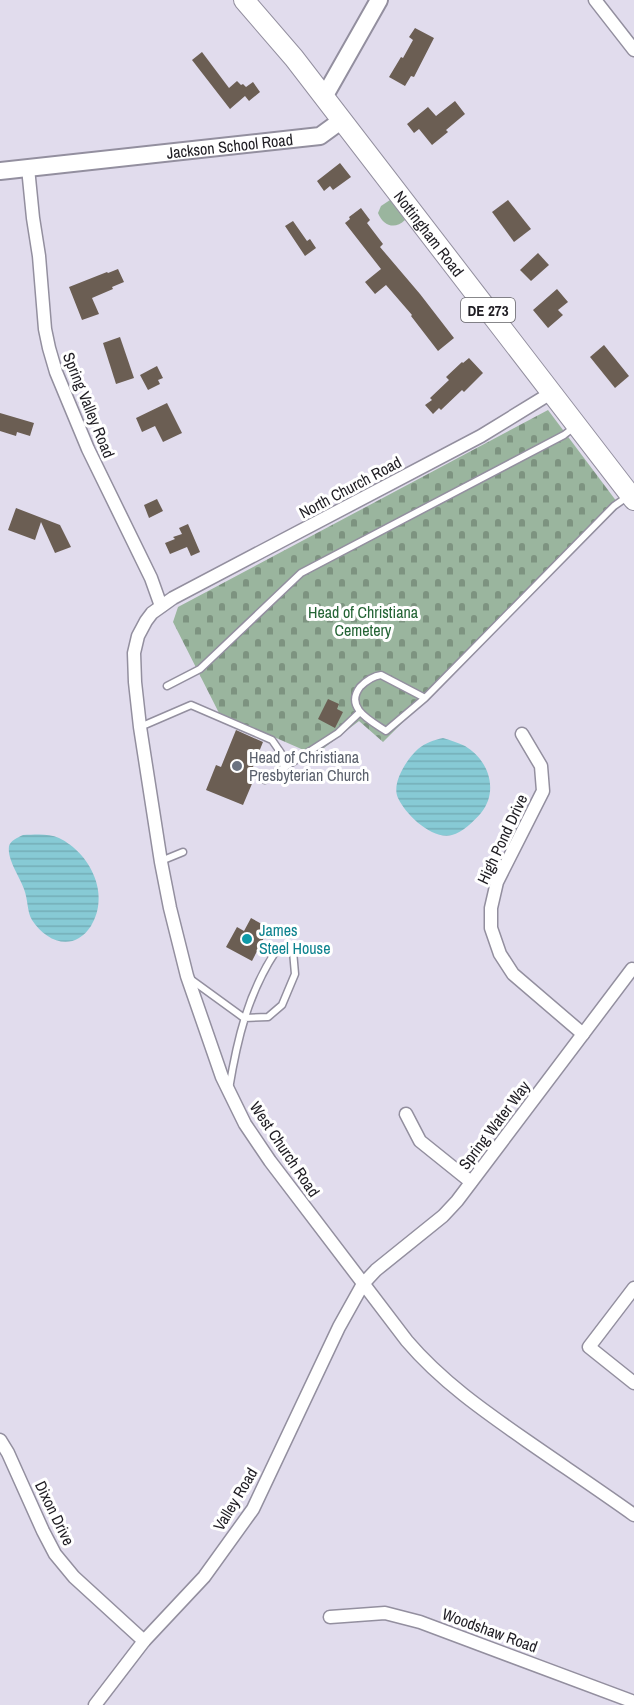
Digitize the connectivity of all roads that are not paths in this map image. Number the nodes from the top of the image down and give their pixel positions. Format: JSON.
{"nodes":[{"id":1,"x":244,"y":0,"type":"edge"},
{"id":2,"x":379,"y":0,"type":"edge"},
{"id":3,"x":595,"y":0,"type":"edge"},
{"id":4,"x":634,"y":50,"type":"edge"},
{"id":5,"x":324,"y":98,"type":"junction"},
{"id":6,"x":342,"y":120,"type":"junction"},
{"id":7,"x":28,"y":168,"type":"junction"},
{"id":8,"x":0,"y":171,"type":"edge"},
{"id":9,"x":551,"y":393,"type":"junction"},
{"id":10,"x":576,"y":425,"type":"junction"},
{"id":11,"x":632,"y":497,"type":"edge"},
{"id":12,"x":161,"y":606,"type":"junction"},
{"id":13,"x":166,"y":686,"type":"dead end"},
{"id":14,"x":425,"y":698,"type":"junction"},
{"id":15,"x":360,"y":712,"type":"junction"},
{"id":16,"x":140,"y":727,"type":"junction"},
{"id":17,"x":522,"y":734,"type":"dead end"},
{"id":18,"x":284,"y":768,"type":"junction"},
{"id":19,"x":265,"y":780,"type":"dead end"},
{"id":20,"x":183,"y":852,"type":"dead end"},
{"id":21,"x":161,"y":862,"type":"junction"},
{"id":22,"x":632,"y":969,"type":"dead end"},
{"id":23,"x":187,"y":976,"type":"junction"},
{"id":24,"x":244,"y":1018,"type":"junction"},
{"id":25,"x":583,"y":1034,"type":"junction"},
{"id":26,"x":229,"y":1093,"type":"junction"},
{"id":27,"x":405,"y":1114,"type":"dead end"},
{"id":28,"x":471,"y":1182,"type":"junction"},
{"id":29,"x":363,"y":1284,"type":"junction"},
{"id":30,"x":634,"y":1287,"type":"edge"},
{"id":31,"x":634,"y":1383,"type":"edge"},
{"id":32,"x":0,"y":1440,"type":"edge"},
{"id":33,"x":634,"y":1515,"type":"edge"},
{"id":34,"x":330,"y":1617,"type":"dead end"},
{"id":35,"x":144,"y":1641,"type":"junction"},
{"id":36,"x":634,"y":1702,"type":"edge"},
{"id":37,"x":96,"y":1705,"type":"edge"}],
"edges":[{"from":1,"to":5,"type":"main road","name":"Nottingham Road","number":"DE 273"},
{"from":2,"to":5,"type":"street"},
{"from":3,"to":4,"type":"street"},
{"from":5,"to":6,"type":"main road","name":"Nottingham Road","number":"DE 273"},
{"from":6,"to":7,"type":"street","name":"Jackson School Road"},
{"from":6,"to":9,"type":"main road","name":"Nottingham Road","number":"DE 273"},
{"from":7,"to":8,"type":"street","name":"Jackson School Road"},
{"from":7,"to":12,"type":"street","name":"Spring Valley Road"},
{"from":9,"to":10,"type":"main road","name":"Nottingham Road","number":"DE 273"},
{"from":9,"to":12,"type":"street","name":"North Church Road"},
{"from":10,"to":11,"type":"main road","name":"Nottingham Road","number":"DE 273"},
{"from":10,"to":13,"type":"lane"},
{"from":11,"to":14,"type":"lane"},
{"from":12,"to":16,"type":"street","name":"West Church Road"},
{"from":14,"to":15,"type":"lane"},
{"from":14,"to":15,"type":"lane"},
{"from":15,"to":18,"type":"lane"},
{"from":16,"to":18,"type":"lane"},
{"from":16,"to":21,"type":"street","name":"West Church Road"},
{"from":17,"to":25,"type":"street","name":"High Pond Drive"},
{"from":18,"to":19,"type":"lane"},
{"from":20,"to":21,"type":"lane"},
{"from":21,"to":23,"type":"street","name":"West Church Road"},
{"from":22,"to":25,"type":"street","name":"Spring Water Way"},
{"from":23,"to":24,"type":"lane"},
{"from":23,"to":26,"type":"street","name":"West Church Road"},
{"from":24,"to":24,"type":"lane"},
{"from":24,"to":26,"type":"lane"},
{"from":25,"to":28,"type":"street","name":"Spring Water Way"},
{"from":26,"to":29,"type":"street","name":"West Church Road"},
{"from":27,"to":28,"type":"street"},
{"from":28,"to":29,"type":"street","name":"Spring Water Way"},
{"from":29,"to":33,"type":"street","name":"West Church Road"},
{"from":29,"to":35,"type":"street","name":"Valley Road"},
{"from":30,"to":31,"type":"street"},
{"from":32,"to":35,"type":"street","name":"Dixon Drive"},
{"from":34,"to":36,"type":"street","name":"Woodshaw Road"},
{"from":35,"to":37,"type":"street","name":"Valley Road"}]}
